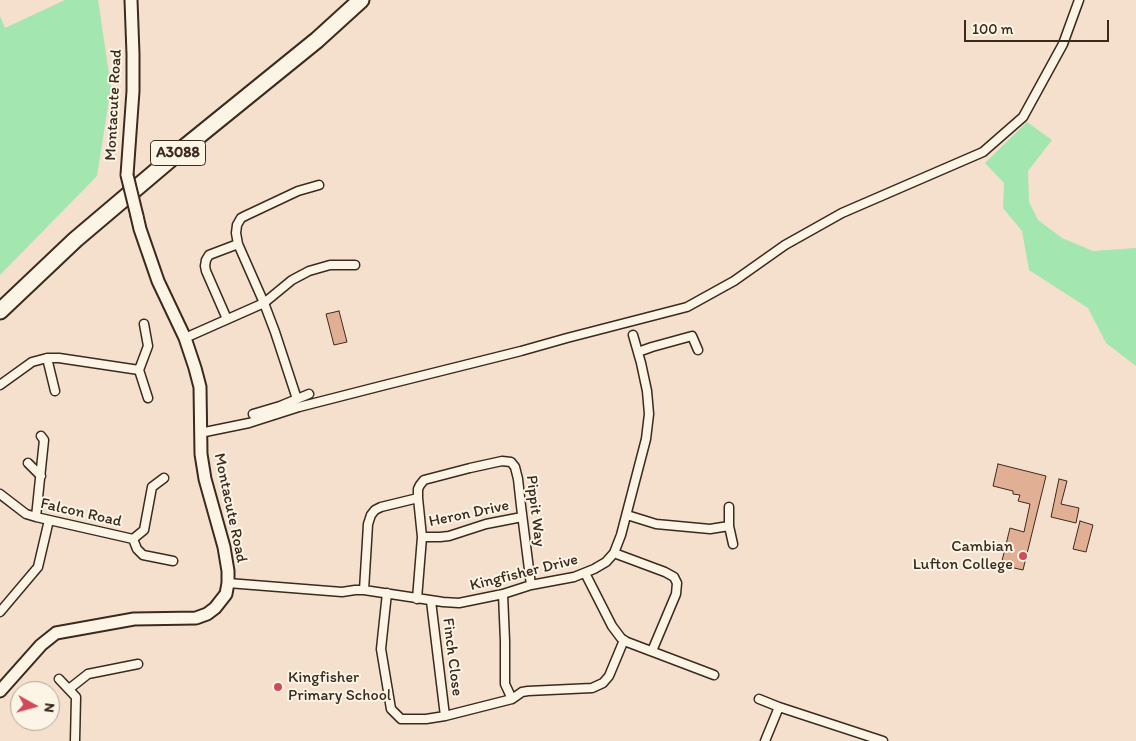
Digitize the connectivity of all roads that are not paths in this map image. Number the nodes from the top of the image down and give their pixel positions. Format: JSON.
{"nodes":[{"id":1,"x":131,"y":0,"type":"edge"},
{"id":2,"x":360,"y":0,"type":"edge"},
{"id":3,"x":1079,"y":0,"type":"edge"},
{"id":4,"x":319,"y":185,"type":"dead end"},
{"id":5,"x":238,"y":244,"type":"junction"},
{"id":6,"x":354,"y":265,"type":"dead end"},
{"id":7,"x":264,"y":302,"type":"junction"},
{"id":8,"x":0,"y":311,"type":"edge"},
{"id":9,"x":228,"y":319,"type":"junction"},
{"id":10,"x":144,"y":324,"type":"dead end"},
{"id":11,"x":633,"y":335,"type":"dead end"},
{"id":12,"x":185,"y":338,"type":"junction"},
{"id":13,"x":698,"y":350,"type":"dead end"},
{"id":14,"x":638,"y":352,"type":"junction"},
{"id":15,"x":47,"y":358,"type":"junction"},
{"id":16,"x":139,"y":370,"type":"junction"},
{"id":17,"x":0,"y":384,"type":"edge"},
{"id":18,"x":55,"y":391,"type":"dead end"},
{"id":19,"x":309,"y":394,"type":"dead end"},
{"id":20,"x":148,"y":398,"type":"dead end"},
{"id":21,"x":296,"y":399,"type":"junction"},
{"id":22,"x":253,"y":414,"type":"dead end"},
{"id":23,"x":200,"y":433,"type":"junction"},
{"id":24,"x":41,"y":436,"type":"dead end"},
{"id":25,"x":28,"y":463,"type":"dead end"},
{"id":26,"x":41,"y":476,"type":"junction"},
{"id":27,"x":164,"y":478,"type":"dead end"},
{"id":28,"x":0,"y":494,"type":"edge"},
{"id":29,"x":418,"y":498,"type":"junction"},
{"id":30,"x":729,"y":507,"type":"dead end"},
{"id":31,"x":627,"y":514,"type":"junction"},
{"id":32,"x":36,"y":517,"type":"junction"},
{"id":33,"x":522,"y":518,"type":"junction"},
{"id":34,"x":48,"y":520,"type":"junction"},
{"id":35,"x":729,"y":526,"type":"junction"},
{"id":36,"x":422,"y":537,"type":"junction"},
{"id":37,"x":133,"y":539,"type":"junction"},
{"id":38,"x":734,"y":544,"type":"dead end"},
{"id":39,"x":614,"y":553,"type":"junction"},
{"id":40,"x":173,"y":561,"type":"dead end"},
{"id":41,"x":585,"y":573,"type":"junction"},
{"id":42,"x":228,"y":584,"type":"junction"},
{"id":43,"x":530,"y":585,"type":"junction"},
{"id":44,"x":364,"y":590,"type":"junction"},
{"id":45,"x":387,"y":594,"type":"junction"},
{"id":46,"x":503,"y":594,"type":"junction"},
{"id":47,"x":417,"y":599,"type":"junction"},
{"id":48,"x":431,"y":601,"type":"junction"},
{"id":49,"x":0,"y":612,"type":"edge"},
{"id":50,"x":624,"y":640,"type":"junction"},
{"id":51,"x":652,"y":652,"type":"junction"},
{"id":52,"x":138,"y":664,"type":"dead end"},
{"id":53,"x":714,"y":675,"type":"dead end"},
{"id":54,"x":58,"y":679,"type":"dead end"},
{"id":55,"x":2,"y":687,"type":"edge"},
{"id":56,"x":69,"y":689,"type":"junction"},
{"id":57,"x":512,"y":699,"type":"junction"},
{"id":58,"x":759,"y":699,"type":"dead end"},
{"id":59,"x":779,"y":707,"type":"junction"},
{"id":60,"x":445,"y":716,"type":"junction"},
{"id":61,"x":75,"y":741,"type":"edge"},
{"id":62,"x":765,"y":741,"type":"edge"},
{"id":63,"x":884,"y":741,"type":"edge"}],
"edges":[{"from":1,"to":12,"type":"street","name":"Montacute Road","bridge":true},
{"from":2,"to":8,"type":"highway","number":"A3088"},
{"from":3,"to":23,"type":"street"},
{"from":4,"to":5,"type":"street"},
{"from":5,"to":7,"type":"street"},
{"from":5,"to":9,"type":"street"},
{"from":6,"to":7,"type":"street"},
{"from":7,"to":9,"type":"street"},
{"from":7,"to":21,"type":"street"},
{"from":9,"to":12,"type":"street"},
{"from":10,"to":16,"type":"street"},
{"from":11,"to":14,"type":"street"},
{"from":12,"to":23,"type":"street","name":"Montacute Road"},
{"from":13,"to":14,"type":"street"},
{"from":14,"to":31,"type":"street"},
{"from":15,"to":16,"type":"street"},
{"from":15,"to":17,"type":"street"},
{"from":15,"to":18,"type":"street"},
{"from":16,"to":20,"type":"street"},
{"from":19,"to":21,"type":"street"},
{"from":21,"to":22,"type":"street"},
{"from":23,"to":42,"type":"street","name":"Montacute Road"},
{"from":24,"to":26,"type":"street"},
{"from":25,"to":26,"type":"street"},
{"from":26,"to":32,"type":"street"},
{"from":27,"to":37,"type":"street","name":"Falcon Road"},
{"from":28,"to":32,"type":"street","name":"Falcon Road"},
{"from":29,"to":33,"type":"street","name":"Pippit Way"},
{"from":29,"to":36,"type":"street"},
{"from":29,"to":44,"type":"street"},
{"from":30,"to":35,"type":"street"},
{"from":31,"to":35,"type":"street"},
{"from":31,"to":39,"type":"street"},
{"from":32,"to":34,"type":"street","name":"Falcon Road"},
{"from":33,"to":36,"type":"street","name":"Heron Drive"},
{"from":33,"to":43,"type":"street","name":"Pippit Way"},
{"from":34,"to":37,"type":"street","name":"Falcon Road"},
{"from":34,"to":49,"type":"street"},
{"from":35,"to":38,"type":"street"},
{"from":36,"to":47,"type":"street"},
{"from":37,"to":40,"type":"street","name":"Falcon Road"},
{"from":39,"to":41,"type":"street","name":"Kingfisher Drive"},
{"from":39,"to":51,"type":"street"},
{"from":41,"to":43,"type":"street","name":"Kingfisher Drive"},
{"from":41,"to":50,"type":"street"},
{"from":42,"to":44,"type":"street","name":"Kingfisher Drive"},
{"from":42,"to":55,"type":"street","name":"Montacute Road"},
{"from":43,"to":46,"type":"street","name":"Kingfisher Drive"},
{"from":44,"to":45,"type":"street","name":"Kingfisher Drive"},
{"from":45,"to":47,"type":"street","name":"Kingfisher Drive"},
{"from":45,"to":60,"type":"street"},
{"from":46,"to":48,"type":"street","name":"Kingfisher Drive"},
{"from":46,"to":57,"type":"street"},
{"from":47,"to":48,"type":"street","name":"Kingfisher Drive"},
{"from":48,"to":60,"type":"street","name":"Finch Close"},
{"from":50,"to":51,"type":"street"},
{"from":50,"to":57,"type":"street"},
{"from":51,"to":53,"type":"street"},
{"from":52,"to":56,"type":"street"},
{"from":54,"to":56,"type":"street"},
{"from":56,"to":61,"type":"street"},
{"from":57,"to":60,"type":"street"},
{"from":58,"to":59,"type":"street"},
{"from":59,"to":62,"type":"street"},
{"from":59,"to":63,"type":"street"}]}
